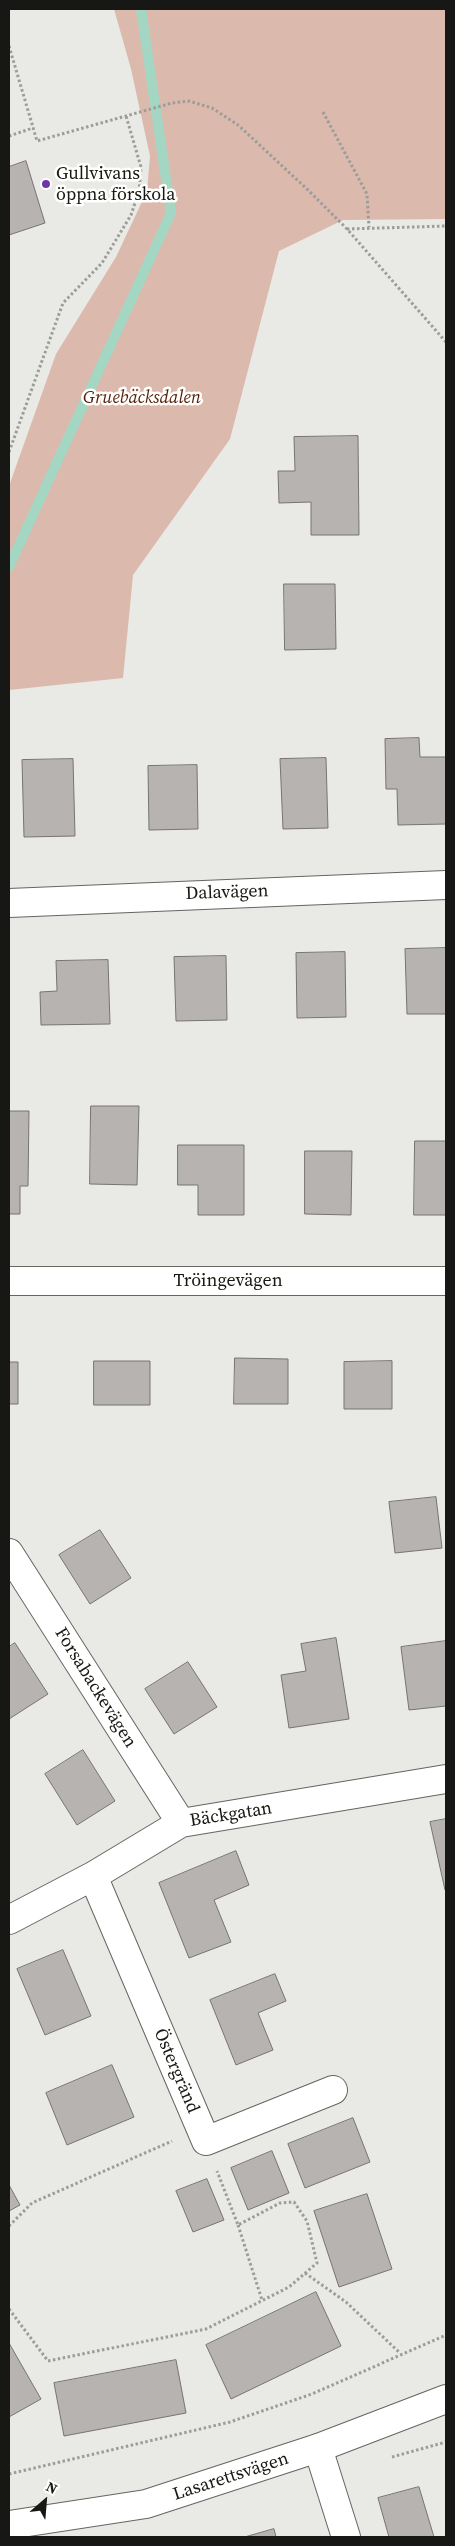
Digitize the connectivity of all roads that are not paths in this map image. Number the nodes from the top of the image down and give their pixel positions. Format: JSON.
{"nodes":[{"id":1,"x":446,"y":885,"type":"edge"},
{"id":2,"x":9,"y":903,"type":"edge"},
{"id":3,"x":9,"y":1281,"type":"edge"},
{"id":4,"x":446,"y":1281,"type":"edge"},
{"id":5,"x":9,"y":1553,"type":"edge"},
{"id":6,"x":446,"y":1779,"type":"edge"},
{"id":7,"x":181,"y":1823,"type":"junction"},
{"id":8,"x":93,"y":1876,"type":"junction"},
{"id":9,"x":9,"y":1920,"type":"edge"},
{"id":10,"x":333,"y":2090,"type":"dead end"},
{"id":11,"x":446,"y":2399,"type":"edge"},
{"id":12,"x":318,"y":2448,"type":"junction"},
{"id":13,"x":9,"y":2525,"type":"edge"},
{"id":14,"x":346,"y":2537,"type":"edge"}],
"edges":[{"from":1,"to":2,"type":"street","name":"Dalavägen"},
{"from":3,"to":4,"type":"street","name":"Tröingevägen"},
{"from":5,"to":7,"type":"street","name":"Forsabackevägen"},
{"from":6,"to":7,"type":"street","name":"Bäckgatan"},
{"from":7,"to":8,"type":"street","name":"Bäckgatan"},
{"from":8,"to":9,"type":"street","name":"Bäckgatan"},
{"from":8,"to":10,"type":"street","name":"Östergränd"},
{"from":11,"to":12,"type":"street","name":"Lasarettsvägen"},
{"from":12,"to":13,"type":"street","name":"Lasarettsvägen"},
{"from":12,"to":14,"type":"street"}]}
